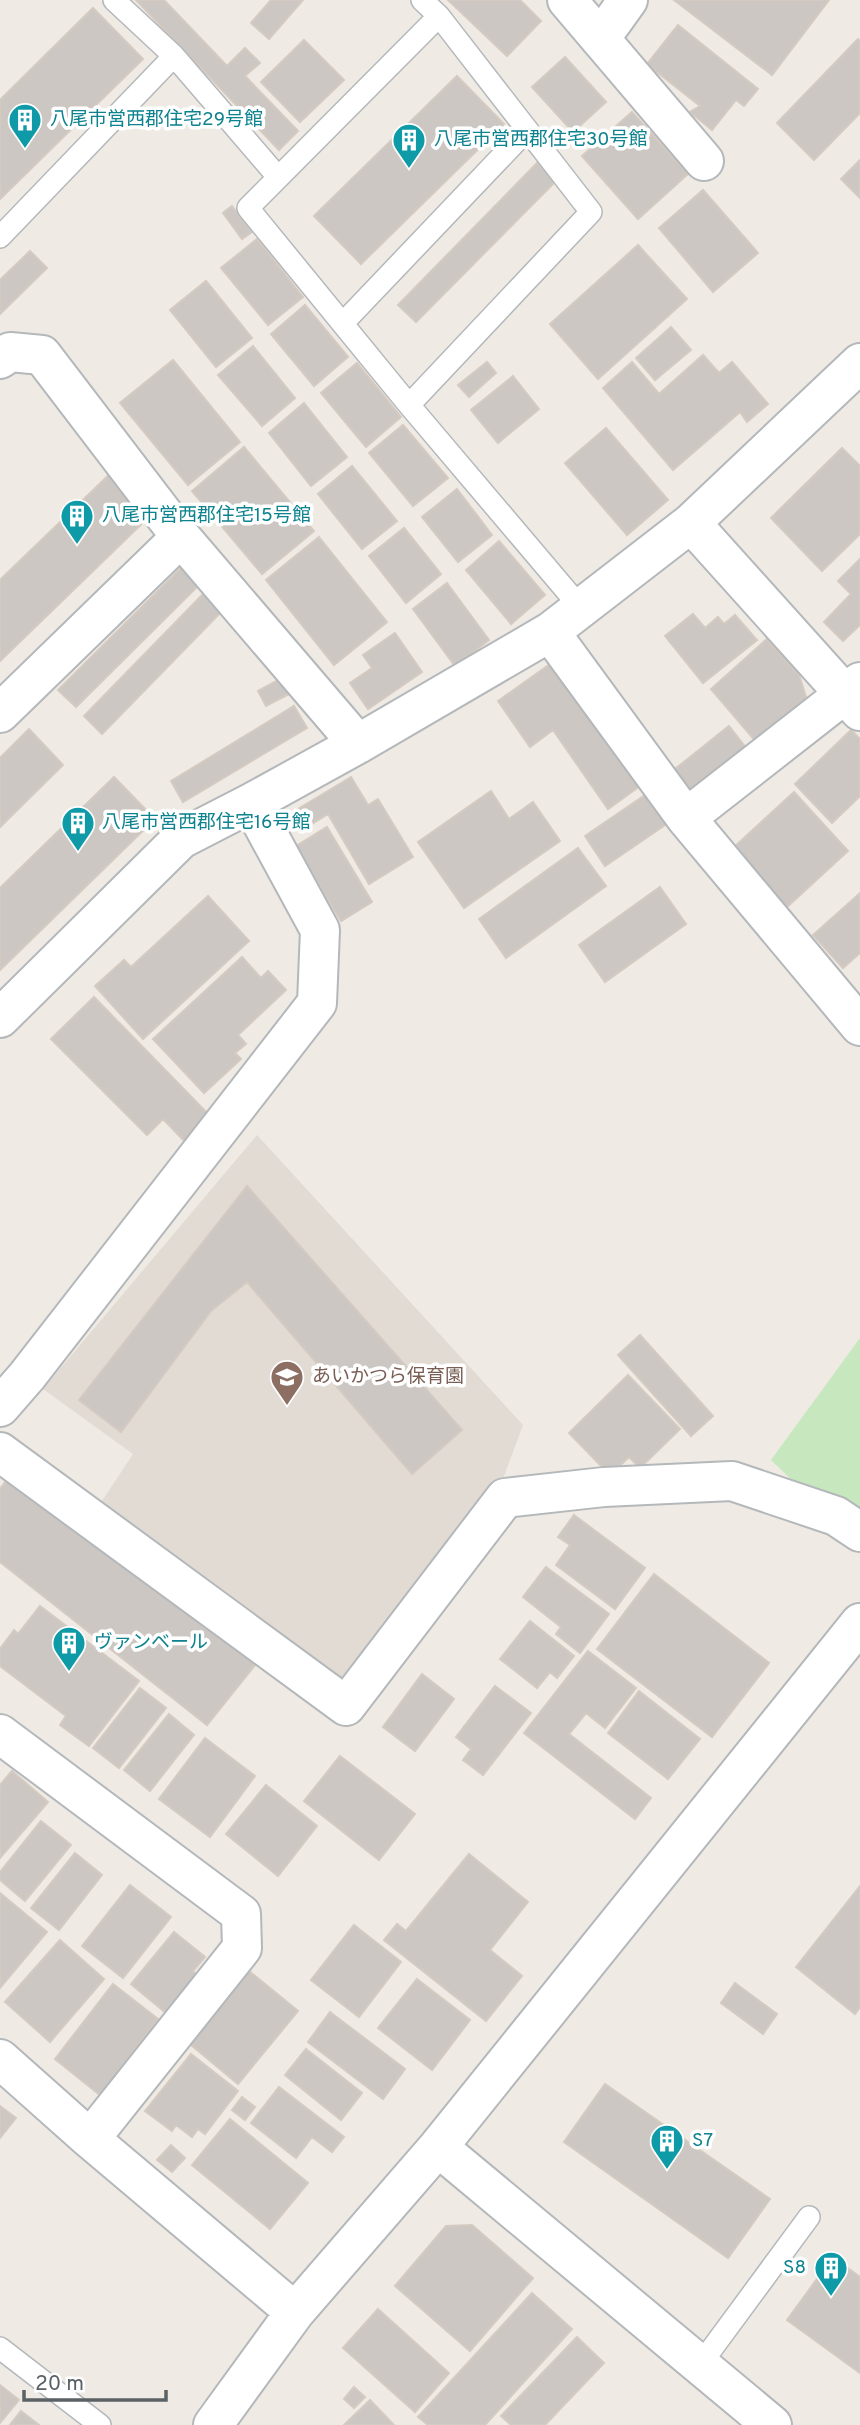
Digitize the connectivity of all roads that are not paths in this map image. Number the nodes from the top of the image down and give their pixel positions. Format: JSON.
{"nodes":[{"id":1,"x":114,"y":0,"type":"edge"},
{"id":2,"x":422,"y":0,"type":"edge"},
{"id":3,"x":567,"y":0,"type":"edge"},
{"id":4,"x":628,"y":0,"type":"edge"},
{"id":5,"x":439,"y":16,"type":"junction"},
{"id":6,"x":600,"y":39,"type":"junction"},
{"id":7,"x":174,"y":56,"type":"junction"},
{"id":8,"x":527,"y":130,"type":"junction"},
{"id":9,"x":704,"y":161,"type":"dead end"},
{"id":10,"x":278,"y":177,"type":"junction"},
{"id":11,"x":0,"y":237,"type":"edge"},
{"id":12,"x":344,"y":322,"type":"junction"},
{"id":13,"x":0,"y":359,"type":"edge"},
{"id":14,"x":860,"y":363,"type":"edge"},
{"id":15,"x":409,"y":405,"type":"junction"},
{"id":16,"x":691,"y":523,"type":"junction"},
{"id":17,"x":181,"y":537,"type":"junction"},
{"id":18,"x":581,"y":608,"type":"junction"},
{"id":19,"x":550,"y":632,"type":"junction"},
{"id":20,"x":854,"y":696,"type":"edge"},
{"id":21,"x":0,"y":713,"type":"edge"},
{"id":22,"x":358,"y":744,"type":"junction"},
{"id":23,"x":251,"y":803,"type":"junction"},
{"id":24,"x":686,"y":818,"type":"junction"},
{"id":25,"x":0,"y":1018,"type":"edge"},
{"id":26,"x":860,"y":1026,"type":"edge"},
{"id":27,"x":0,"y":1407,"type":"edge"},
{"id":28,"x":0,"y":1452,"type":"edge"},
{"id":29,"x":860,"y":1532,"type":"edge"},
{"id":30,"x":860,"y":1623,"type":"edge"},
{"id":31,"x":0,"y":1734,"type":"edge"},
{"id":32,"x":0,"y":2059,"type":"edge"},
{"id":33,"x":90,"y":2139,"type":"junction"},
{"id":34,"x":438,"y":2147,"type":"junction"},
{"id":35,"x":809,"y":2217,"type":"dead end"},
{"id":36,"x":295,"y":2312,"type":"junction"},
{"id":37,"x":0,"y":2348,"type":"edge"},
{"id":38,"x":700,"y":2365,"type":"junction"},
{"id":39,"x":100,"y":2425,"type":"edge"},
{"id":40,"x":213,"y":2425,"type":"edge"},
{"id":41,"x":772,"y":2425,"type":"edge"}],
"edges":[{"from":1,"to":7,"type":"lane"},
{"from":2,"to":5,"type":"lane"},
{"from":3,"to":6,"type":"street"},
{"from":4,"to":6,"type":"street"},
{"from":5,"to":8,"type":"lane"},
{"from":5,"to":10,"type":"lane"},
{"from":6,"to":9,"type":"street"},
{"from":7,"to":10,"type":"lane"},
{"from":7,"to":11,"type":"lane"},
{"from":8,"to":12,"type":"lane"},
{"from":8,"to":15,"type":"lane"},
{"from":10,"to":12,"type":"lane"},
{"from":12,"to":15,"type":"lane"},
{"from":13,"to":17,"type":"street"},
{"from":14,"to":16,"type":"street"},
{"from":15,"to":18,"type":"lane"},
{"from":16,"to":18,"type":"street"},
{"from":16,"to":20,"type":"street"},
{"from":17,"to":21,"type":"street"},
{"from":17,"to":22,"type":"street"},
{"from":18,"to":19,"type":"street"},
{"from":19,"to":22,"type":"street"},
{"from":19,"to":24,"type":"street"},
{"from":20,"to":24,"type":"street"},
{"from":22,"to":23,"type":"street"},
{"from":23,"to":25,"type":"street"},
{"from":23,"to":27,"type":"street"},
{"from":24,"to":26,"type":"street"},
{"from":28,"to":29,"type":"street"},
{"from":30,"to":34,"type":"street"},
{"from":31,"to":33,"type":"street"},
{"from":32,"to":33,"type":"street"},
{"from":33,"to":36,"type":"street"},
{"from":34,"to":36,"type":"street"},
{"from":34,"to":38,"type":"street"},
{"from":35,"to":38,"type":"lane"},
{"from":36,"to":40,"type":"street"},
{"from":37,"to":39,"type":"lane"},
{"from":38,"to":41,"type":"street"}]}
